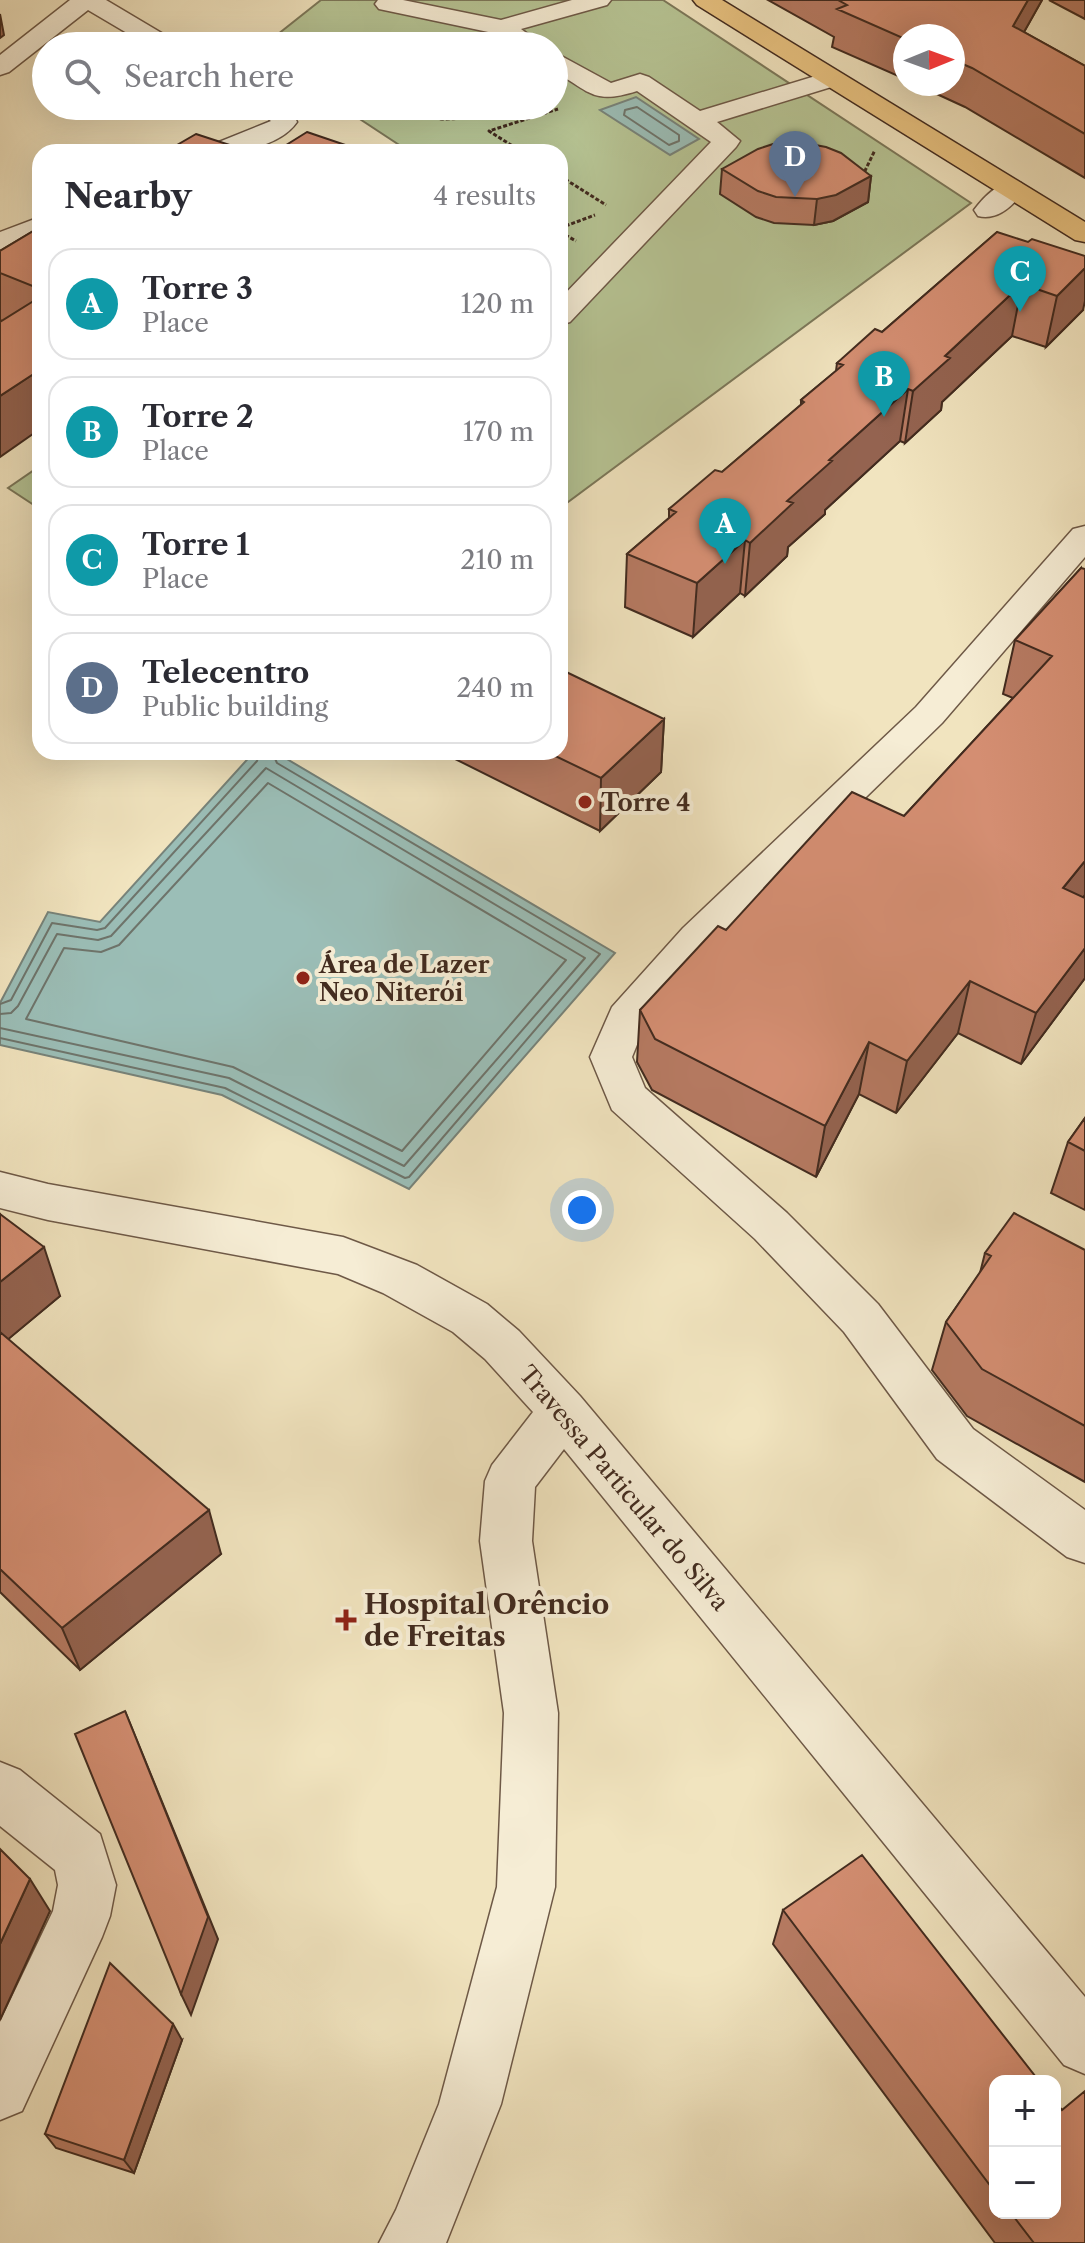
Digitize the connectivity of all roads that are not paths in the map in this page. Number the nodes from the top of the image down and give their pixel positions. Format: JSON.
{"nodes":[{"id":1,"x":87,"y":0,"type":"edge"},
{"id":2,"x":599,"y":0,"type":"edge"},
{"id":3,"x":705,"y":0,"type":"edge"},
{"id":4,"x":387,"y":4,"type":"dead end"},
{"id":5,"x":501,"y":27,"type":"junction"},
{"id":6,"x":45,"y":32,"type":"edge"},
{"id":7,"x":142,"y":32,"type":"edge"},
{"id":8,"x":509,"y":32,"type":"edge"},
{"id":9,"x":32,"y":42,"type":"edge"},
{"id":10,"x":0,"y":67,"type":"edge"},
{"id":11,"x":568,"y":68,"type":"edge"},
{"id":12,"x":832,"y":79,"type":"junction"},
{"id":13,"x":283,"y":120,"type":"edge"},
{"id":14,"x":697,"y":120,"type":"junction"},
{"id":15,"x":238,"y":144,"type":"edge"},
{"id":16,"x":1011,"y":189,"type":"junction"},
{"id":17,"x":988,"y":210,"type":"dead end"},
{"id":18,"x":32,"y":228,"type":"edge"},
{"id":19,"x":1085,"y":234,"type":"edge"},
{"id":20,"x":0,"y":242,"type":"edge"},
{"id":21,"x":568,"y":308,"type":"edge"},
{"id":22,"x":1085,"y":536,"type":"edge"},
{"id":23,"x":0,"y":1190,"type":"edge"},
{"id":24,"x":563,"y":1411,"type":"junction"},
{"id":25,"x":1085,"y":1540,"type":"edge"},
{"id":26,"x":0,"y":1790,"type":"edge"},
{"id":27,"x":1085,"y":2044,"type":"edge"},
{"id":28,"x":0,"y":2089,"type":"edge"},
{"id":29,"x":411,"y":2243,"type":"edge"}],
"edges":[{"from":1,"to":6,"type":"street"},
{"from":1,"to":7,"type":"street"},
{"from":2,"to":5,"type":"street"},
{"from":3,"to":12,"type":"main road"},
{"from":4,"to":5,"type":"street"},
{"from":5,"to":8,"type":"street"},
{"from":9,"to":10,"type":"street"},
{"from":11,"to":14,"type":"street"},
{"from":12,"to":14,"type":"street"},
{"from":12,"to":16,"type":"main road"},
{"from":13,"to":15,"type":"street"},
{"from":14,"to":21,"type":"street"},
{"from":16,"to":17,"type":"street"},
{"from":16,"to":19,"type":"main road"},
{"from":18,"to":20,"type":"street"},
{"from":22,"to":25,"type":"street"},
{"from":23,"to":24,"type":"street","name":"Travessa Particular do Silva"},
{"from":24,"to":27,"type":"street","name":"Travessa Particular do Silva"},
{"from":24,"to":29,"type":"street"},
{"from":26,"to":28,"type":"street"}]}
